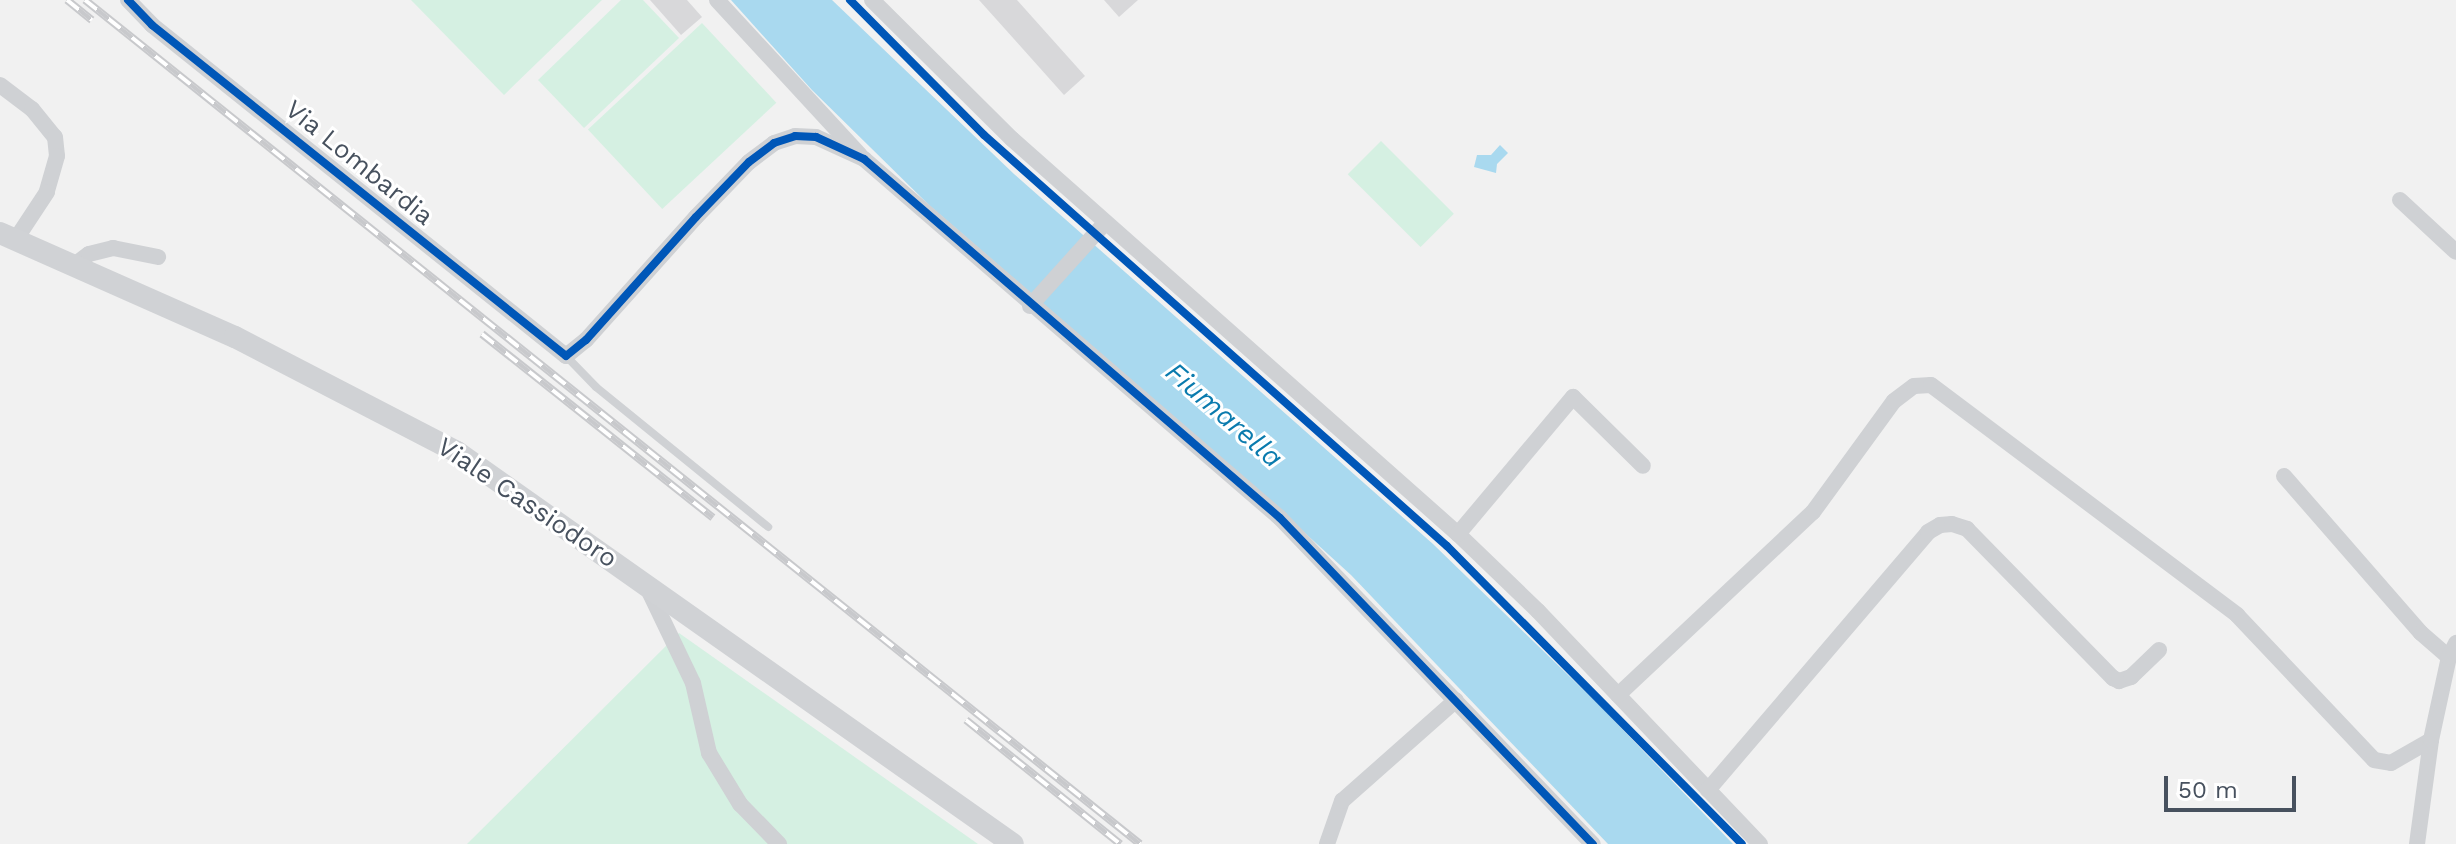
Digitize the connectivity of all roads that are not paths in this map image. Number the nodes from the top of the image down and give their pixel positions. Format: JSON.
{"nodes":[{"id":1,"x":128,"y":0,"type":"edge"},
{"id":2,"x":717,"y":0,"type":"edge"},
{"id":3,"x":872,"y":0,"type":"edge"},
{"id":4,"x":0,"y":85,"type":"edge"},
{"id":5,"x":864,"y":159,"type":"junction"},
{"id":6,"x":2400,"y":200,"type":"dead end"},
{"id":7,"x":1105,"y":223,"type":"junction"},
{"id":8,"x":8,"y":236,"type":"edge"},
{"id":9,"x":2456,"y":252,"type":"edge"},
{"id":10,"x":158,"y":257,"type":"dead end"},
{"id":11,"x":73,"y":266,"type":"junction"},
{"id":12,"x":1033,"y":303,"type":"junction"},
{"id":13,"x":566,"y":356,"type":"junction"},
{"id":14,"x":1643,"y":466,"type":"dead end"},
{"id":15,"x":2284,"y":476,"type":"dead end"},
{"id":16,"x":768,"y":527,"type":"dead end"},
{"id":17,"x":1458,"y":534,"type":"junction"},
{"id":18,"x":645,"y":583,"type":"junction"},
{"id":19,"x":2159,"y":650,"type":"dead end"},
{"id":20,"x":2452,"y":658,"type":"edge"},
{"id":21,"x":1618,"y":695,"type":"junction"},
{"id":22,"x":1456,"y":700,"type":"junction"},
{"id":23,"x":2431,"y":740,"type":"junction"},
{"id":24,"x":1708,"y":790,"type":"junction"},
{"id":25,"x":779,"y":844,"type":"edge"},
{"id":26,"x":1013,"y":844,"type":"edge"},
{"id":27,"x":1327,"y":844,"type":"edge"},
{"id":28,"x":1593,"y":844,"type":"edge"},
{"id":29,"x":1760,"y":844,"type":"edge"},
{"id":30,"x":2417,"y":844,"type":"edge"}],
"edges":[{"from":1,"to":13,"type":"street","name":"Via Lombardia"},
{"from":2,"to":5,"type":"street"},
{"from":3,"to":7,"type":"street"},
{"from":4,"to":8,"type":"street"},
{"from":5,"to":12,"type":"street"},
{"from":5,"to":13,"type":"street"},
{"from":6,"to":9,"type":"street"},
{"from":7,"to":12,"type":"street"},
{"from":7,"to":17,"type":"street"},
{"from":8,"to":11,"type":"main road","name":"Viale Cassiodoro"},
{"from":10,"to":11,"type":"street"},
{"from":11,"to":18,"type":"main road","name":"Viale Cassiodoro"},
{"from":12,"to":22,"type":"street"},
{"from":13,"to":16,"type":"lane","name":"Via Lombardia"},
{"from":14,"to":17,"type":"street"},
{"from":15,"to":20,"type":"street"},
{"from":17,"to":21,"type":"street"},
{"from":18,"to":25,"type":"street"},
{"from":18,"to":26,"type":"main road","name":"Viale Cassiodoro"},
{"from":19,"to":24,"type":"street"},
{"from":20,"to":23,"type":"street"},
{"from":21,"to":23,"type":"street"},
{"from":21,"to":24,"type":"street"},
{"from":22,"to":27,"type":"street"},
{"from":22,"to":28,"type":"street"},
{"from":23,"to":30,"type":"street"},
{"from":24,"to":29,"type":"street"}]}
